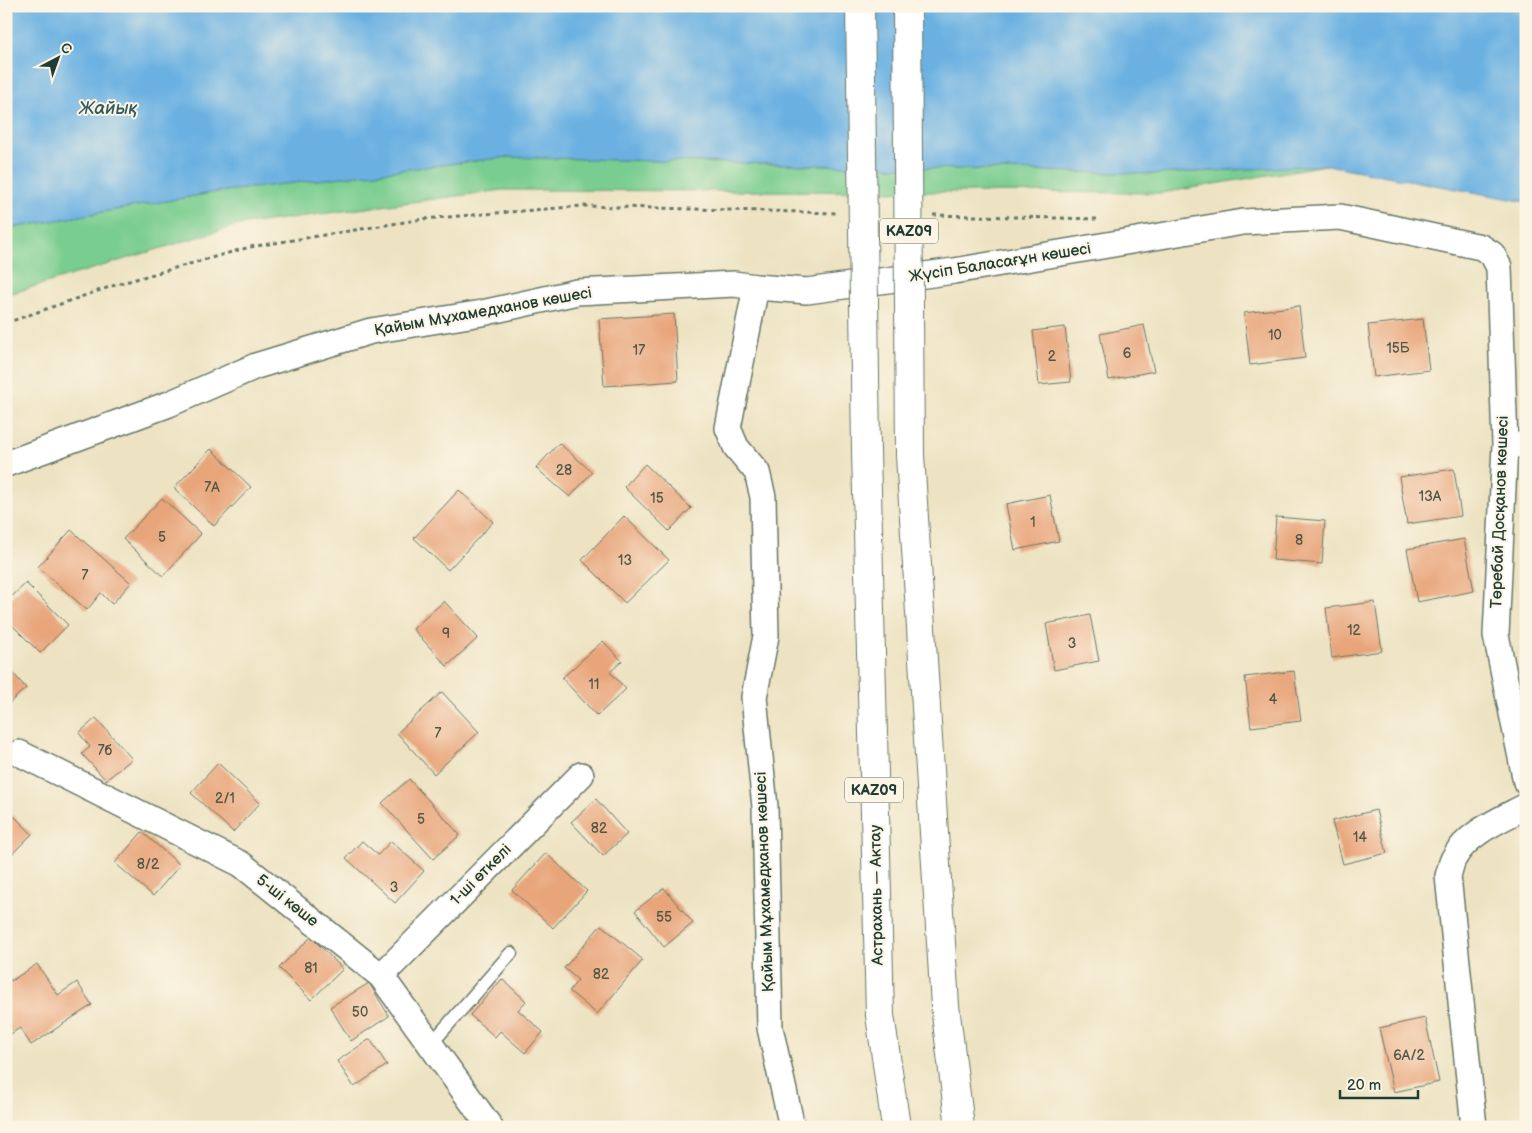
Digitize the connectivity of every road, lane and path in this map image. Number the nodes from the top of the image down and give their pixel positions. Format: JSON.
{"nodes":[{"id":1,"x":860,"y":6,"type":"edge"},
{"id":2,"x":907,"y":6,"type":"edge"},
{"id":3,"x":843,"y":213,"type":"dead end"},
{"id":4,"x":933,"y":215,"type":"dead end"},
{"id":5,"x":1103,"y":219,"type":"dead end"},
{"id":6,"x":1481,"y":246,"type":"joint"},
{"id":7,"x":756,"y":287,"type":"junction"},
{"id":8,"x":6,"y":323,"type":"edge"},
{"id":9,"x":1515,"y":445,"type":"edge"},
{"id":10,"x":6,"y":464,"type":"edge"},
{"id":11,"x":18,"y":753,"type":"dead end"},
{"id":12,"x":581,"y":775,"type":"dead end"},
{"id":13,"x":1526,"y":782,"type":"edge"},
{"id":14,"x":1526,"y":806,"type":"edge"},
{"id":15,"x":511,"y":953,"type":"dead end"},
{"id":16,"x":382,"y":976,"type":"junction"},
{"id":17,"x":431,"y":1044,"type":"junction"},
{"id":18,"x":490,"y":1127,"type":"edge"},
{"id":19,"x":792,"y":1127,"type":"edge"},
{"id":20,"x":896,"y":1127,"type":"edge"},
{"id":21,"x":960,"y":1127,"type":"edge"},
{"id":22,"x":1474,"y":1127,"type":"edge"}],
"edges":[{"from":1,"to":20,"type":"highway","name":"Астрахань — Актау","number":"KAZ09","bridge":true},
{"from":2,"to":21,"type":"highway","number":"KAZ09","bridge":true},
{"from":3,"to":8,"type":"path"},
{"from":4,"to":5,"type":"path"},
{"from":6,"to":7,"type":"street","name":"Жүсіп Баласағұн көшесі"},
{"from":6,"to":9,"type":"street","name":"Төребай Досқанов көшесі"},
{"from":7,"to":10,"type":"street","name":"Қайым Мұхамедханов көшесi"},
{"from":7,"to":19,"type":"street","name":"Қайым Мұхамедханов көшесi"},
{"from":9,"to":13,"type":"street","name":"Төребай Досқанов көшесі"},
{"from":11,"to":16,"type":"street","name":"5-шi көше"},
{"from":12,"to":16,"type":"street","name":"1-ші өткелі"},
{"from":14,"to":22,"type":"street"},
{"from":15,"to":17,"type":"lane"},
{"from":16,"to":17,"type":"street","name":"5-шi көше"},
{"from":17,"to":18,"type":"street","name":"5-шi көше"}]}
